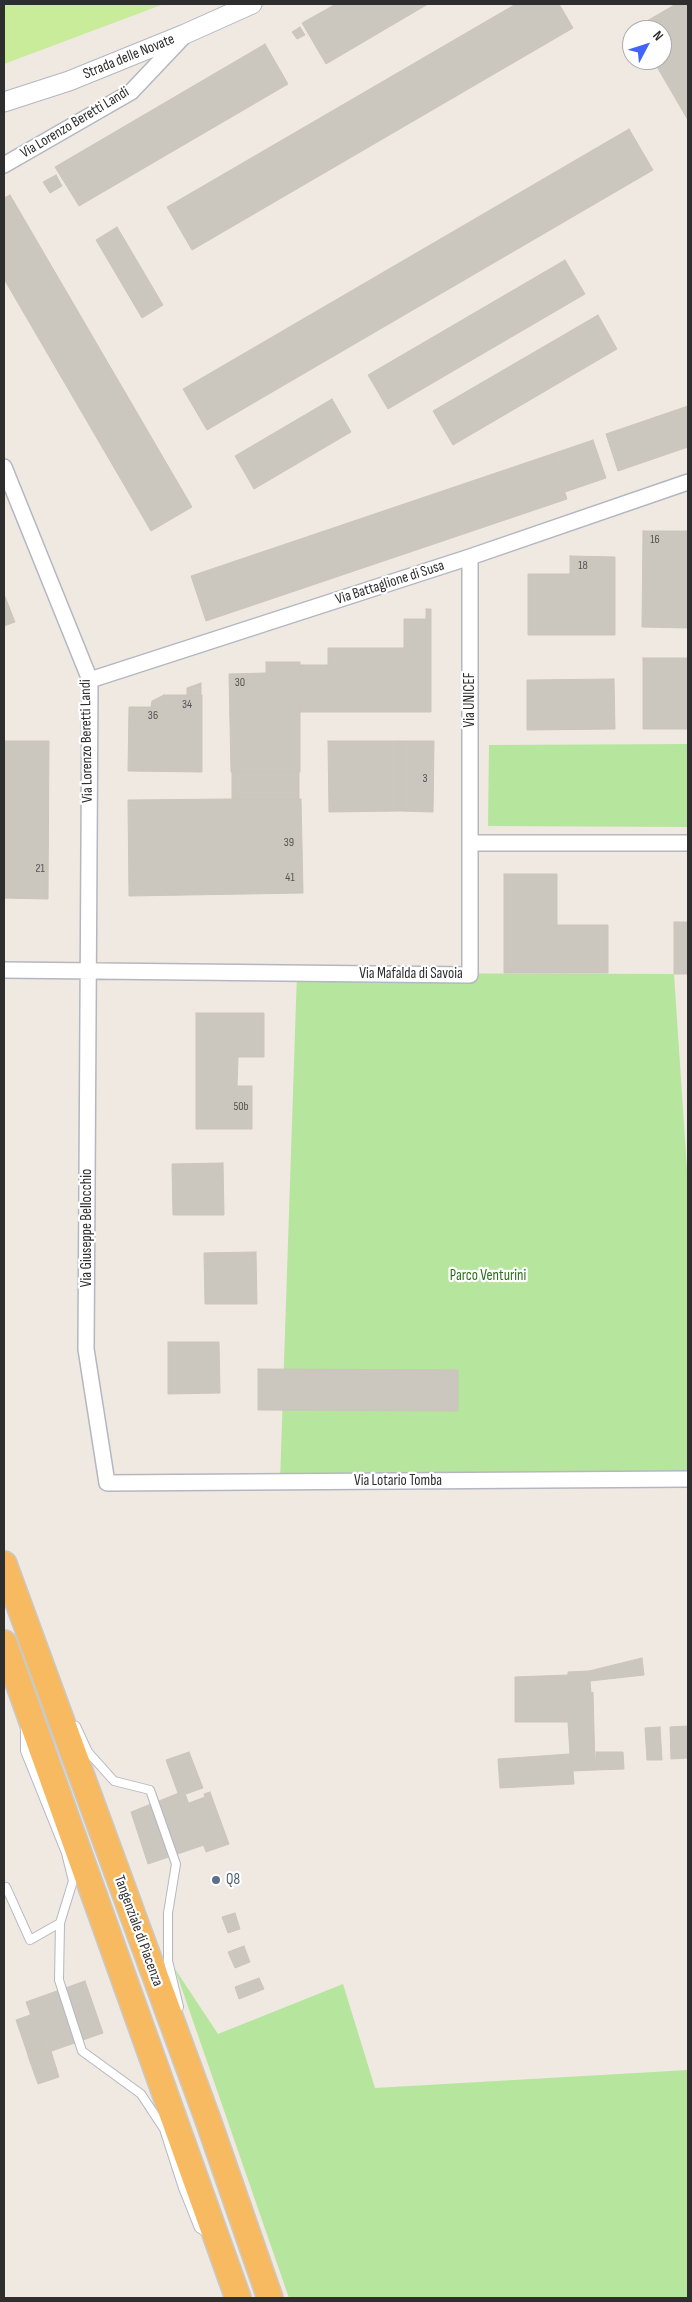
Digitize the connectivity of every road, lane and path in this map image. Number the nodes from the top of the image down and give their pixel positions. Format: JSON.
{"nodes":[{"id":1,"x":252,"y":4,"type":"edge"},
{"id":2,"x":185,"y":34,"type":"junction"},
{"id":3,"x":4,"y":102,"type":"edge"},
{"id":4,"x":4,"y":165,"type":"edge"},
{"id":5,"x":4,"y":467,"type":"edge"},
{"id":6,"x":688,"y":482,"type":"edge"},
{"id":7,"x":470,"y":557,"type":"junction"},
{"id":8,"x":90,"y":680,"type":"junction"},
{"id":9,"x":688,"y":842,"type":"edge"},
{"id":10,"x":470,"y":843,"type":"junction"},
{"id":11,"x":4,"y":970,"type":"edge"},
{"id":12,"x":87,"y":971,"type":"junction"},
{"id":13,"x":688,"y":1479,"type":"edge"},
{"id":14,"x":107,"y":1483,"type":"joint"},
{"id":15,"x":4,"y":1557,"type":"edge"},
{"id":16,"x":4,"y":1564,"type":"edge"},
{"id":17,"x":4,"y":1643,"type":"edge"},
{"id":18,"x":61,"y":1695,"type":"dead end"},
{"id":19,"x":25,"y":1702,"type":"junction"},
{"id":20,"x":73,"y":1720,"type":"dead end"},
{"id":21,"x":6,"y":1887,"type":"dead end"},
{"id":22,"x":60,"y":1923,"type":"junction"},
{"id":23,"x":180,"y":2012,"type":"dead end"},
{"id":24,"x":204,"y":2086,"type":"dead end"},
{"id":25,"x":208,"y":2120,"type":"junction"},
{"id":26,"x":218,"y":2241,"type":"junction"},
{"id":27,"x":238,"y":2298,"type":"edge"},
{"id":28,"x":270,"y":2298,"type":"edge"}],
"edges":[{"from":1,"to":2,"type":"street","name":"Strada delle Novate"},
{"from":2,"to":3,"type":"street","name":"Strada delle Novate"},
{"from":2,"to":4,"type":"street","name":"Via Lorenzo Beretti Landi"},
{"from":5,"to":8,"type":"street","name":"Via Lorenzo Beretti Landi"},
{"from":6,"to":7,"type":"street","name":"Via Battaglione di Susa"},
{"from":7,"to":8,"type":"street","name":"Via Battaglione di Susa"},
{"from":7,"to":10,"type":"street","name":"Via UNICEF"},
{"from":8,"to":12,"type":"street","name":"Via Lorenzo Beretti Landi"},
{"from":9,"to":10,"type":"street"},
{"from":10,"to":12,"type":"street","name":"Via Mafalda di Savoia"},
{"from":11,"to":12,"type":"street","name":"Via Mafalda di Savoia"},
{"from":12,"to":14,"type":"street","name":"Via Giuseppe Bellocchio"},
{"from":13,"to":14,"type":"street","name":"Via Lotario Tomba"},
{"from":15,"to":18,"type":"lane"},
{"from":16,"to":25,"type":"highway","name":"Tangenziale di Piacenza"},
{"from":17,"to":19,"type":"highway","name":"Tangenziale di Piacenza"},
{"from":19,"to":22,"type":"lane"},
{"from":19,"to":26,"type":"highway","name":"Tangenziale di Piacenza"},
{"from":20,"to":23,"type":"lane"},
{"from":21,"to":22,"type":"lane"},
{"from":22,"to":26,"type":"lane"},
{"from":24,"to":25,"type":"lane"},
{"from":25,"to":28,"type":"highway","name":"Tangenziale di Piacenza"},
{"from":26,"to":27,"type":"highway","name":"Tangenziale di Piacenza"}]}
